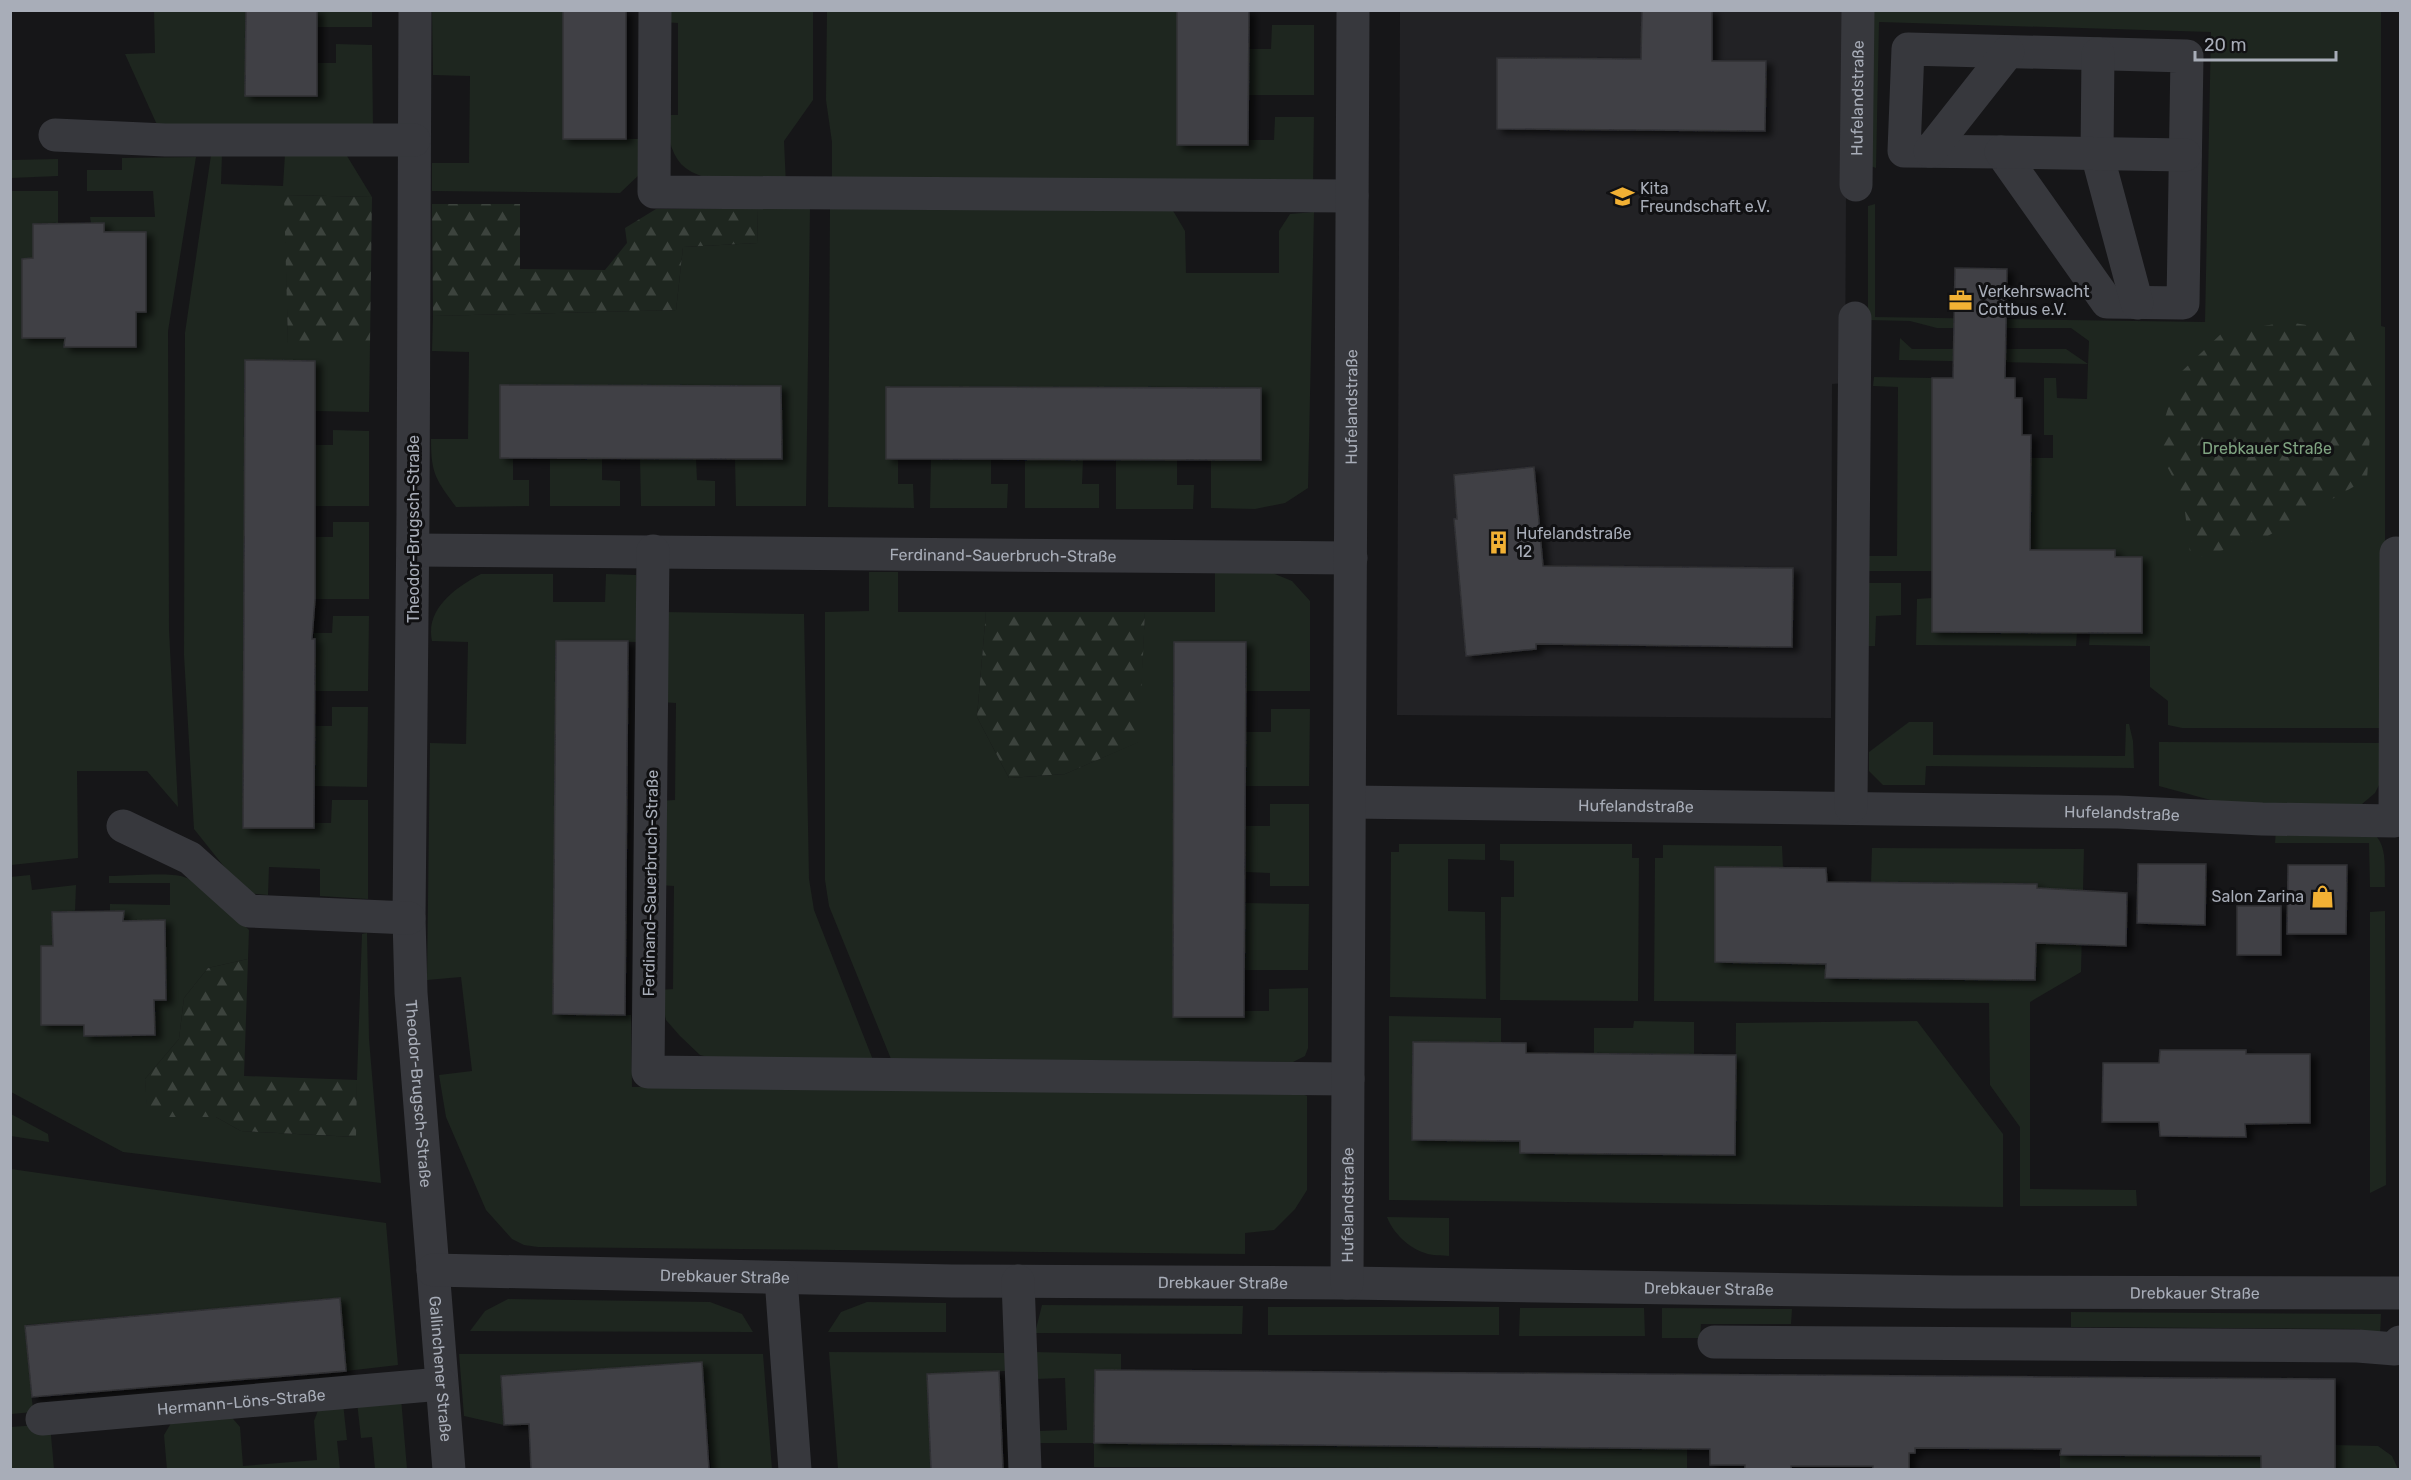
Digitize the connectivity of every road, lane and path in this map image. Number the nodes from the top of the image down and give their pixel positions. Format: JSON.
{"nodes":[{"id":1,"x":415,"y":10,"type":"edge"},
{"id":2,"x":655,"y":10,"type":"edge"},
{"id":3,"x":1353,"y":10,"type":"edge"},
{"id":4,"x":1858,"y":10,"type":"edge"},
{"id":5,"x":2008,"y":51,"type":"junction"},
{"id":6,"x":2098,"y":54,"type":"junction"},
{"id":7,"x":54,"y":135,"type":"dead end"},
{"id":8,"x":414,"y":140,"type":"junction"},
{"id":9,"x":1930,"y":151,"type":"junction"},
{"id":10,"x":2001,"y":152,"type":"junction"},
{"id":11,"x":2097,"y":154,"type":"junction"},
{"id":12,"x":2185,"y":155,"type":"junction"},
{"id":13,"x":1856,"y":184,"type":"dead end"},
{"id":14,"x":1352,"y":196,"type":"junction"},
{"id":15,"x":2137,"y":303,"type":"junction"},
{"id":16,"x":1855,"y":318,"type":"dead end"},
{"id":17,"x":413,"y":550,"type":"junction"},
{"id":18,"x":653,"y":551,"type":"junction"},
{"id":19,"x":2396,"y":553,"type":"dead end"},
{"id":20,"x":1351,"y":558,"type":"junction"},
{"id":21,"x":1350,"y":802,"type":"junction"},
{"id":22,"x":1851,"y":807,"type":"junction"},
{"id":23,"x":123,"y":826,"type":"dead end"},
{"id":24,"x":409,"y":918,"type":"junction"},
{"id":25,"x":1348,"y":1079,"type":"junction"},
{"id":26,"x":433,"y":1270,"type":"junction"},
{"id":27,"x":781,"y":1278,"type":"junction"},
{"id":28,"x":1018,"y":1281,"type":"junction"},
{"id":29,"x":1347,"y":1283,"type":"junction"},
{"id":30,"x":2400,"y":1293,"type":"edge"},
{"id":31,"x":1714,"y":1342,"type":"dead end"},
{"id":32,"x":2400,"y":1342,"type":"edge"},
{"id":33,"x":441,"y":1384,"type":"junction"},
{"id":34,"x":42,"y":1419,"type":"dead end"},
{"id":35,"x":449,"y":1470,"type":"edge"},
{"id":36,"x":795,"y":1470,"type":"edge"},
{"id":37,"x":1025,"y":1470,"type":"edge"}],
"edges":[{"from":1,"to":8,"type":"street","name":"Theodor-Brugsch-Straße"},
{"from":2,"to":14,"type":"street"},
{"from":3,"to":14,"type":"street","name":"Hufelandstraße"},
{"from":4,"to":13,"type":"street","name":"Hufelandstraße"},
{"from":5,"to":6,"type":"street"},
{"from":5,"to":9,"type":"street"},
{"from":5,"to":9,"type":"street"},
{"from":6,"to":11,"type":"street"},
{"from":6,"to":12,"type":"street"},
{"from":7,"to":8,"type":"street"},
{"from":8,"to":17,"type":"street","name":"Theodor-Brugsch-Straße"},
{"from":9,"to":10,"type":"street"},
{"from":10,"to":11,"type":"street"},
{"from":10,"to":15,"type":"street"},
{"from":11,"to":12,"type":"street"},
{"from":11,"to":15,"type":"street"},
{"from":12,"to":15,"type":"street"},
{"from":14,"to":20,"type":"street","name":"Hufelandstraße"},
{"from":16,"to":22,"type":"street"},
{"from":17,"to":18,"type":"street","name":"Ferdinand-Sauerbruch-Straße"},
{"from":17,"to":24,"type":"street","name":"Theodor-Brugsch-Straße"},
{"from":18,"to":20,"type":"street","name":"Ferdinand-Sauerbruch-Straße"},
{"from":18,"to":25,"type":"street","name":"Ferdinand-Sauerbruch-Straße"},
{"from":19,"to":22,"type":"street","name":"Hufelandstraße"},
{"from":20,"to":21,"type":"street","name":"Hufelandstraße"},
{"from":21,"to":22,"type":"street","name":"Hufelandstraße"},
{"from":21,"to":25,"type":"street","name":"Hufelandstraße"},
{"from":23,"to":24,"type":"street"},
{"from":24,"to":26,"type":"street","name":"Theodor-Brugsch-Straße"},
{"from":25,"to":29,"type":"street","name":"Hufelandstraße"},
{"from":26,"to":27,"type":"street","name":"Drebkauer Straße"},
{"from":26,"to":33,"type":"street","name":"Gallinchener Straße"},
{"from":27,"to":28,"type":"street","name":"Drebkauer Straße"},
{"from":27,"to":36,"type":"street"},
{"from":28,"to":29,"type":"street","name":"Drebkauer Straße"},
{"from":28,"to":37,"type":"street"},
{"from":29,"to":30,"type":"street","name":"Drebkauer Straße"},
{"from":31,"to":32,"type":"street"},
{"from":33,"to":34,"type":"street","name":"Hermann-Löns-Straße"},
{"from":33,"to":35,"type":"street","name":"Gallinchener Straße"}]}
